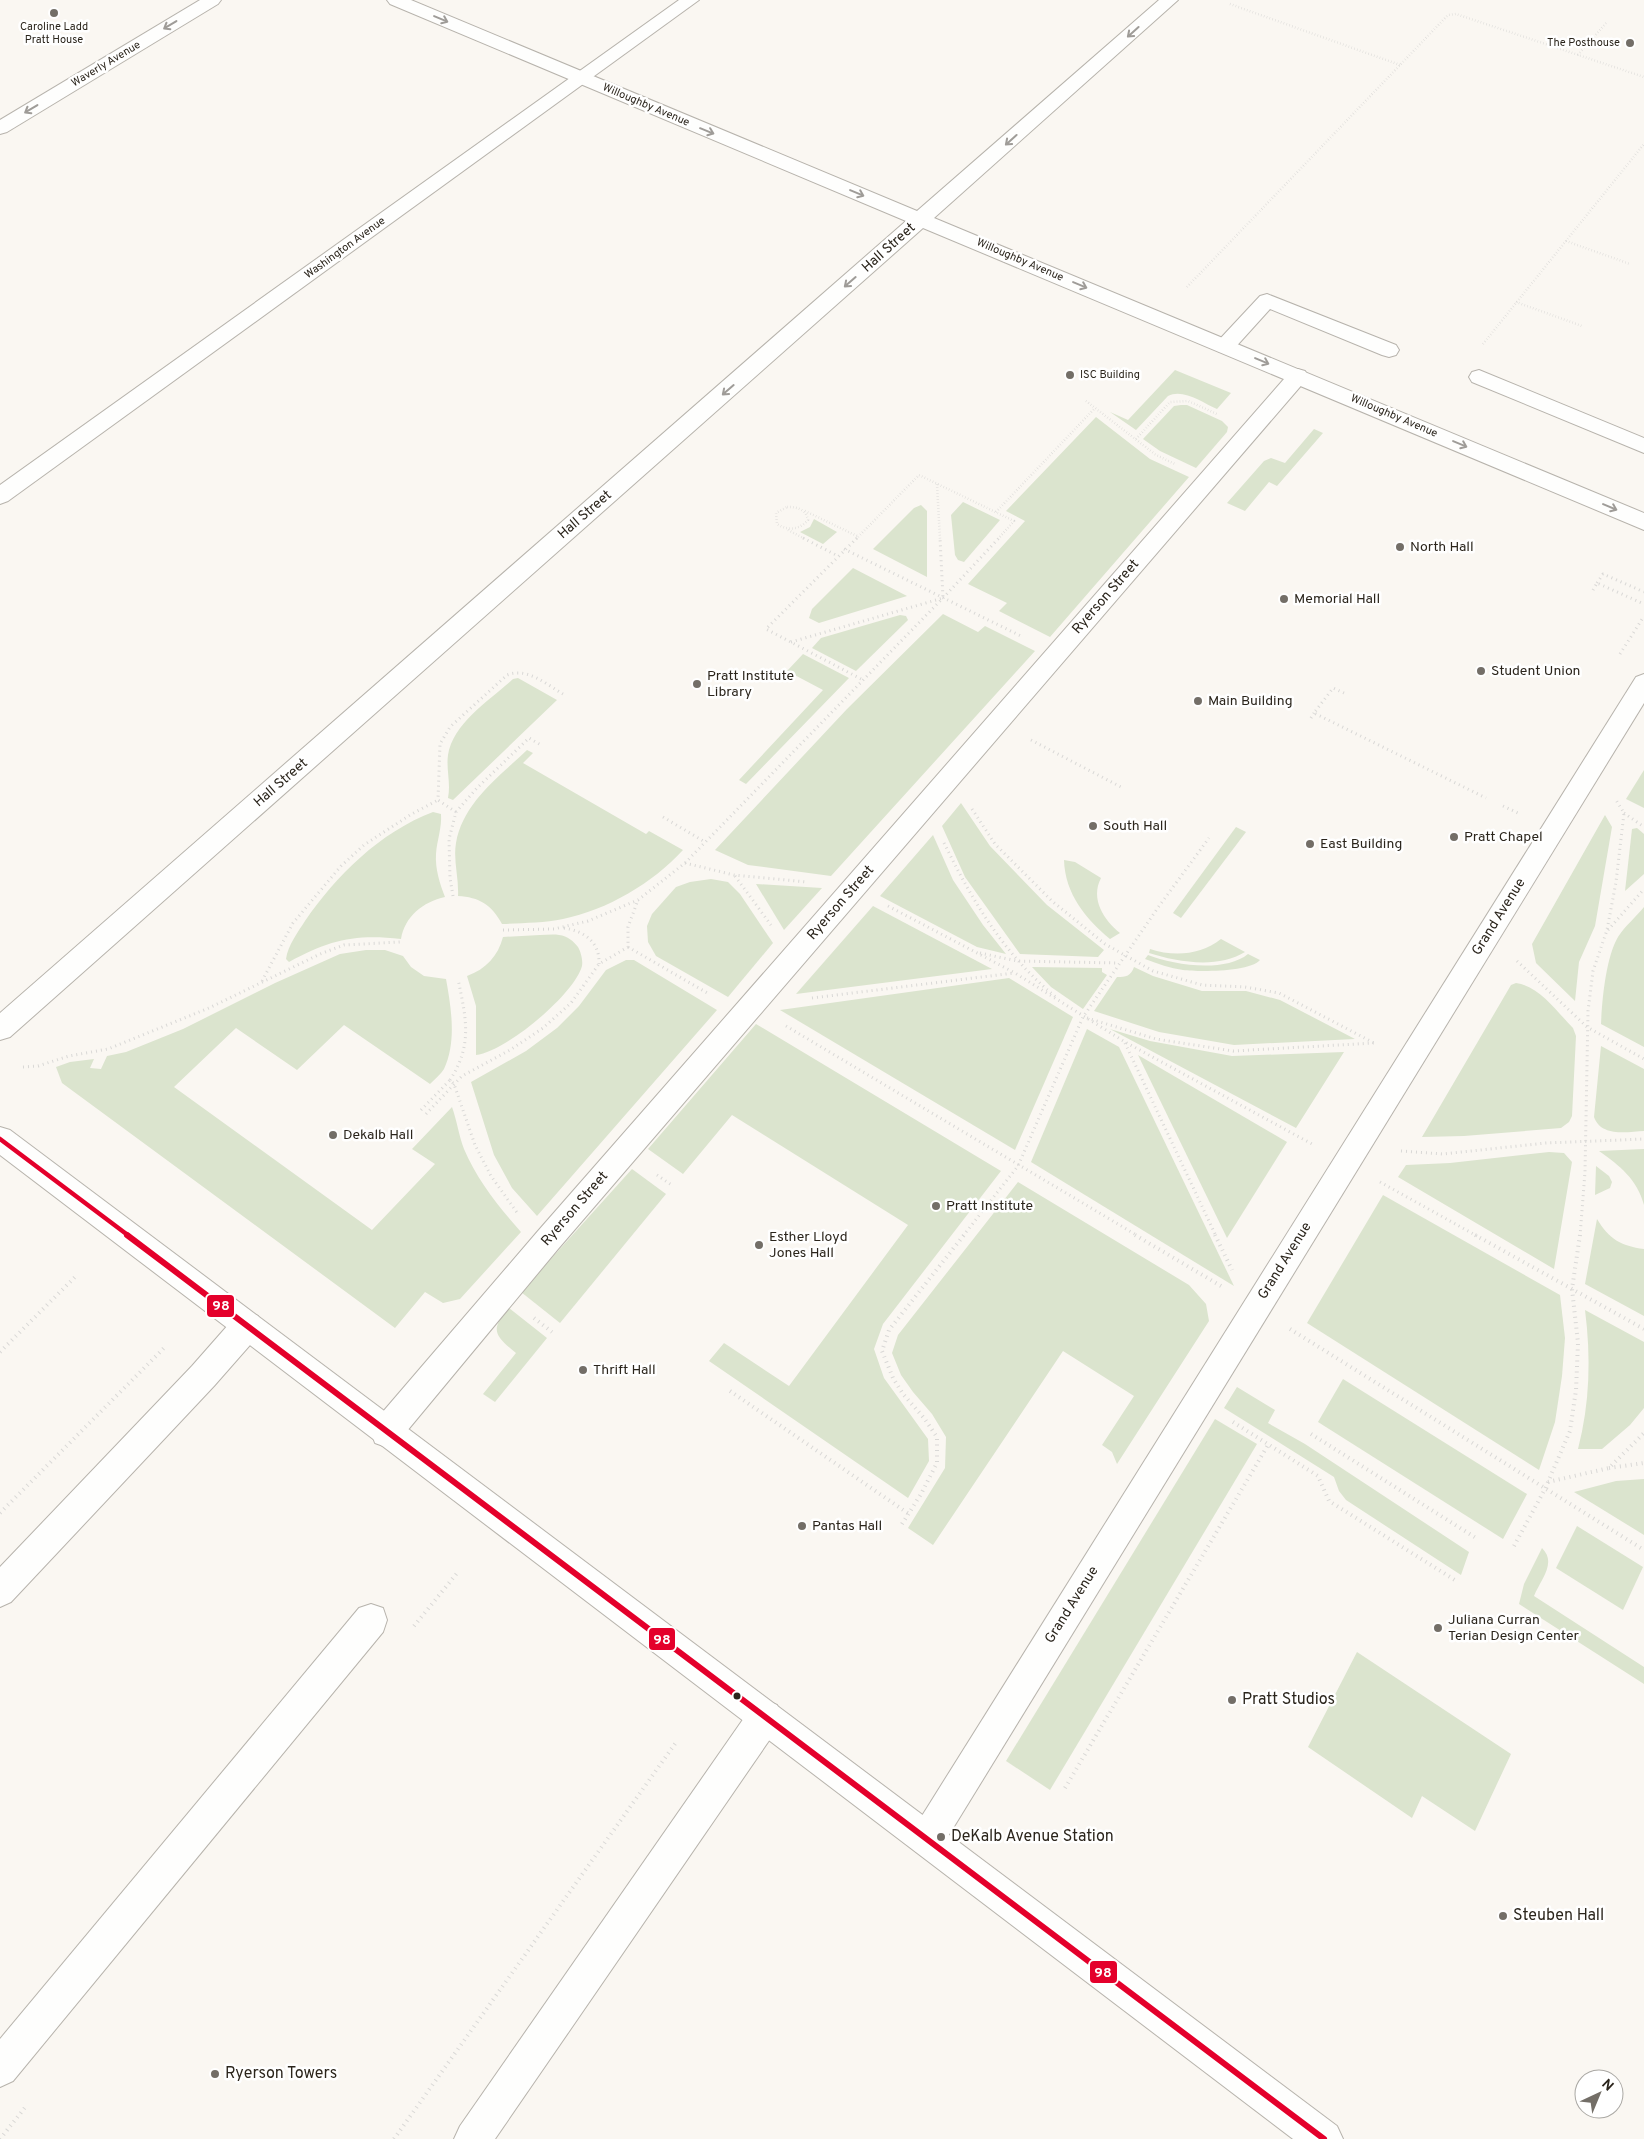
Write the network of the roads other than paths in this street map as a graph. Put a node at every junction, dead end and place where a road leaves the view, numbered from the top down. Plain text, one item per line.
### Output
1 (212, 0) edge
2 (396, 0) edge
3 (690, 0) edge
4 (1169, 0) edge
5 (582, 78) junction
6 (0, 128) edge
7 (922, 219) junction
8 (1225, 346) junction
9 (1389, 350) dead end
10 (1298, 376) junction
11 (1479, 377) dead end
12 (1644, 446) edge
13 (0, 496) edge
14 (1644, 522) edge
15 (1644, 683) edge
16 (0, 1029) edge
17 (0, 1139) edge
18 (247, 1326) junction
19 (386, 1432) junction
20 (0, 1591) edge
21 (371, 1620) dead end
22 (765, 1717) junction
23 (927, 1839) junction
24 (0, 2068) edge
25 (473, 2139) edge
26 (1324, 2139) edge

1 -> 6 street, Waverly Avenue
2 -> 5 street, Willoughby Avenue
3 - 5 street, Washington Avenue
4 -> 7 street, Hall Street
5 -> 7 street, Willoughby Avenue
5 - 13 street, Washington Avenue
7 -> 8 street, Willoughby Avenue
7 -> 16 street, Hall Street
8 - 9 street
8 -> 10 street, Willoughby Avenue
10 -> 14 street, Willoughby Avenue
10 - 19 street, Ryerson Street
11 - 12 street
15 - 23 street, Grand Avenue
17 - 18 street
18 - 19 street
18 - 20 street
19 - 22 street
21 - 24 street
22 - 23 street
22 - 25 street
23 - 26 street

